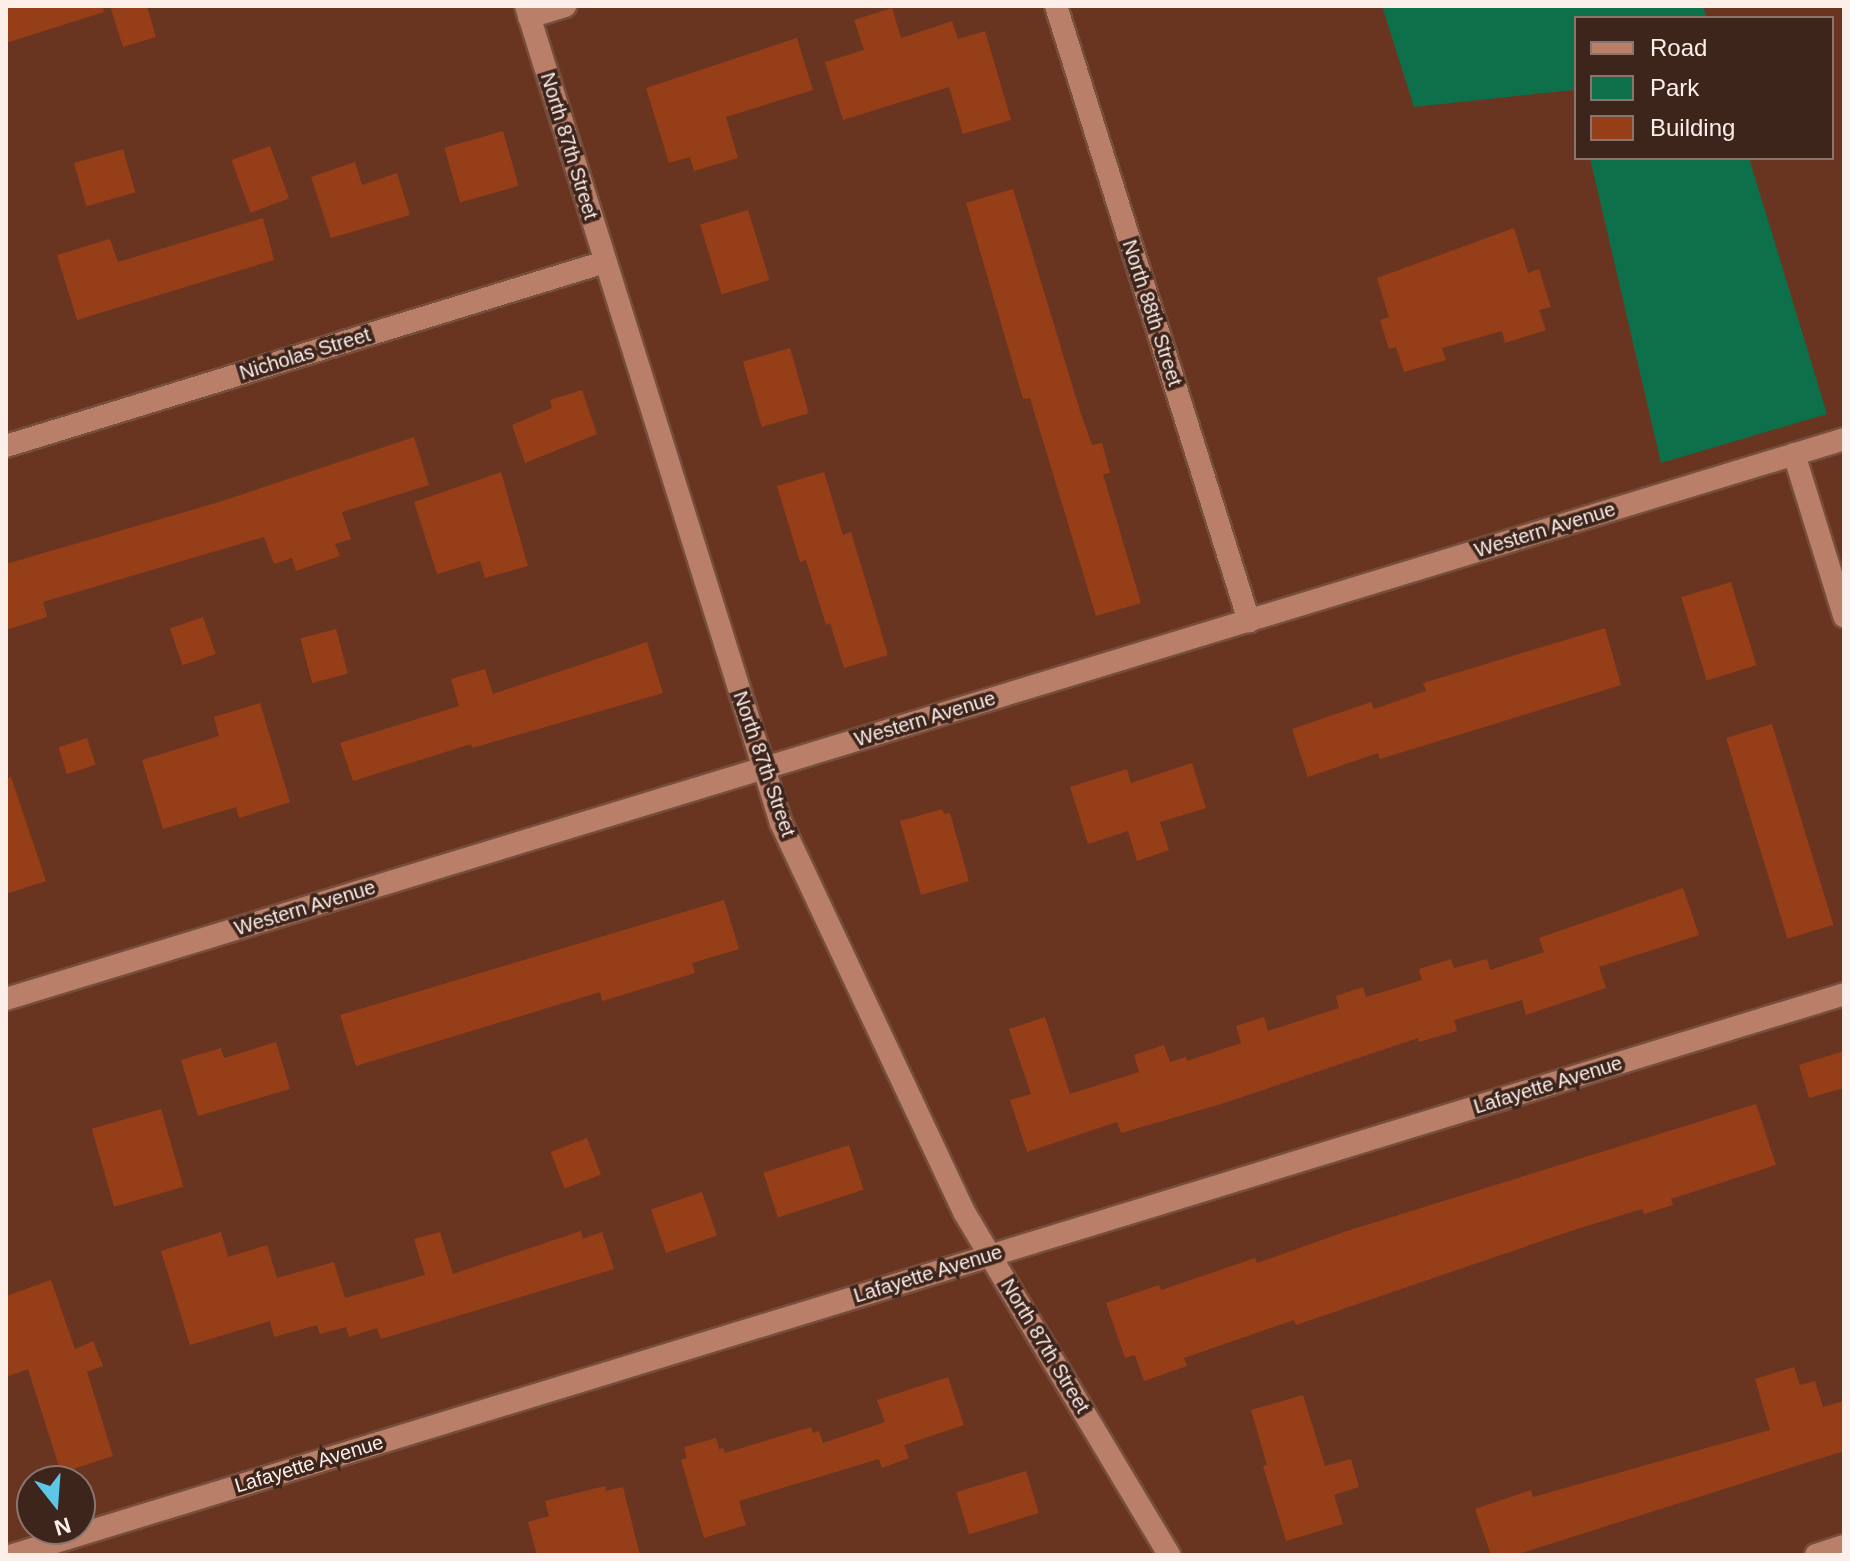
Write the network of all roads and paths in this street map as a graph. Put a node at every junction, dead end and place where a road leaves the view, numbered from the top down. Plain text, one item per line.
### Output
1 (565, 6) edge
2 (1056, 6) edge
3 (527, 12) edge
4 (605, 262) junction
5 (1844, 439) edge
6 (6, 446) edge
7 (1794, 454) junction
8 (1844, 616) edge
9 (1249, 621) junction
10 (763, 769) junction
11 (1844, 994) edge
12 (6, 999) edge
13 (991, 1255) junction
14 (1844, 1546) edge
15 (13, 1555) edge
16 (1169, 1555) edge
17 (1816, 1555) edge

1 - 3 street
2 - 9 street, North 88th Street
3 - 4 street, North 87th Street
4 - 6 street, Nicholas Street
4 - 10 street, North 87th Street
5 - 7 street, Western Avenue
7 - 8 street
7 - 9 street, Western Avenue
9 - 10 street, Western Avenue
10 - 12 street, Western Avenue
10 - 13 street, North 87th Street
11 - 13 street, Lafayette Avenue
13 - 15 street, Lafayette Avenue
13 - 16 street, North 87th Street
14 - 17 street

